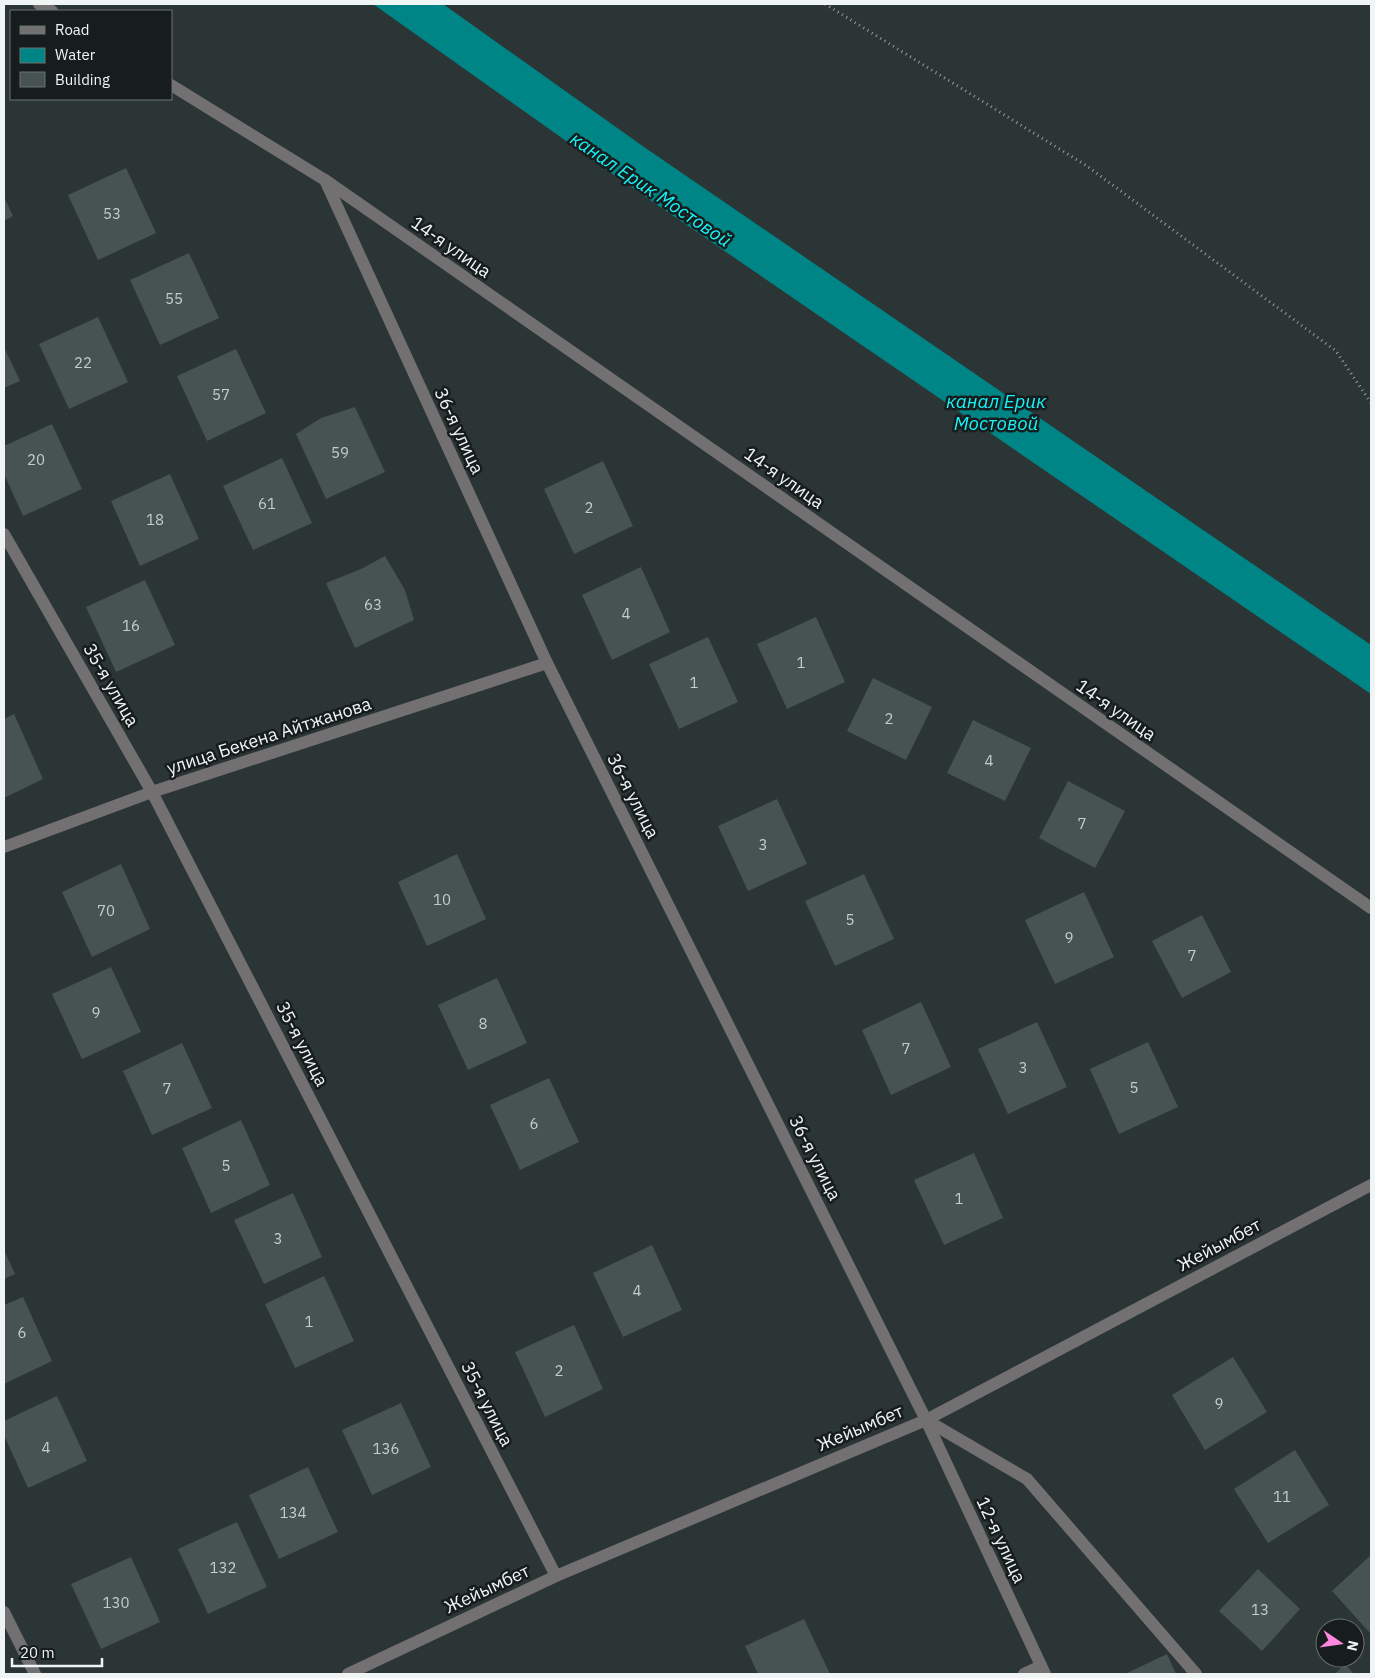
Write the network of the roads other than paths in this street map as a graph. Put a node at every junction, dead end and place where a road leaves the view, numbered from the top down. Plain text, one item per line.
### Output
1 (39, 4) edge
2 (50, 10) edge
3 (172, 86) edge
4 (325, 180) junction
5 (4, 534) edge
6 (547, 663) junction
7 (152, 792) junction
8 (4, 847) edge
9 (1371, 908) edge
10 (1371, 1185) edge
11 (926, 1420) junction
12 (556, 1576) junction
13 (4, 1612) edge
14 (1043, 1670) edge
15 (35, 1674) edge
16 (348, 1674) edge
17 (1024, 1674) edge
18 (1196, 1674) edge

1 - 2 street
3 - 4 street, 14-я улица
4 - 6 street, 36-я улица
4 - 9 street, 14-я улица
5 - 7 street, 35-я улица
6 - 7 street, улица Бекена Айтжанова
6 - 11 street, 36-я улица
7 - 8 street, улица Бекена Айтжанова
7 - 12 street, 35-я улица
10 - 11 street, Жейымбет
11 - 12 street, Жейымбет
11 - 14 street, 12-я улица
11 - 18 street
12 - 16 street, Жейымбет
13 - 15 street
14 - 17 street

